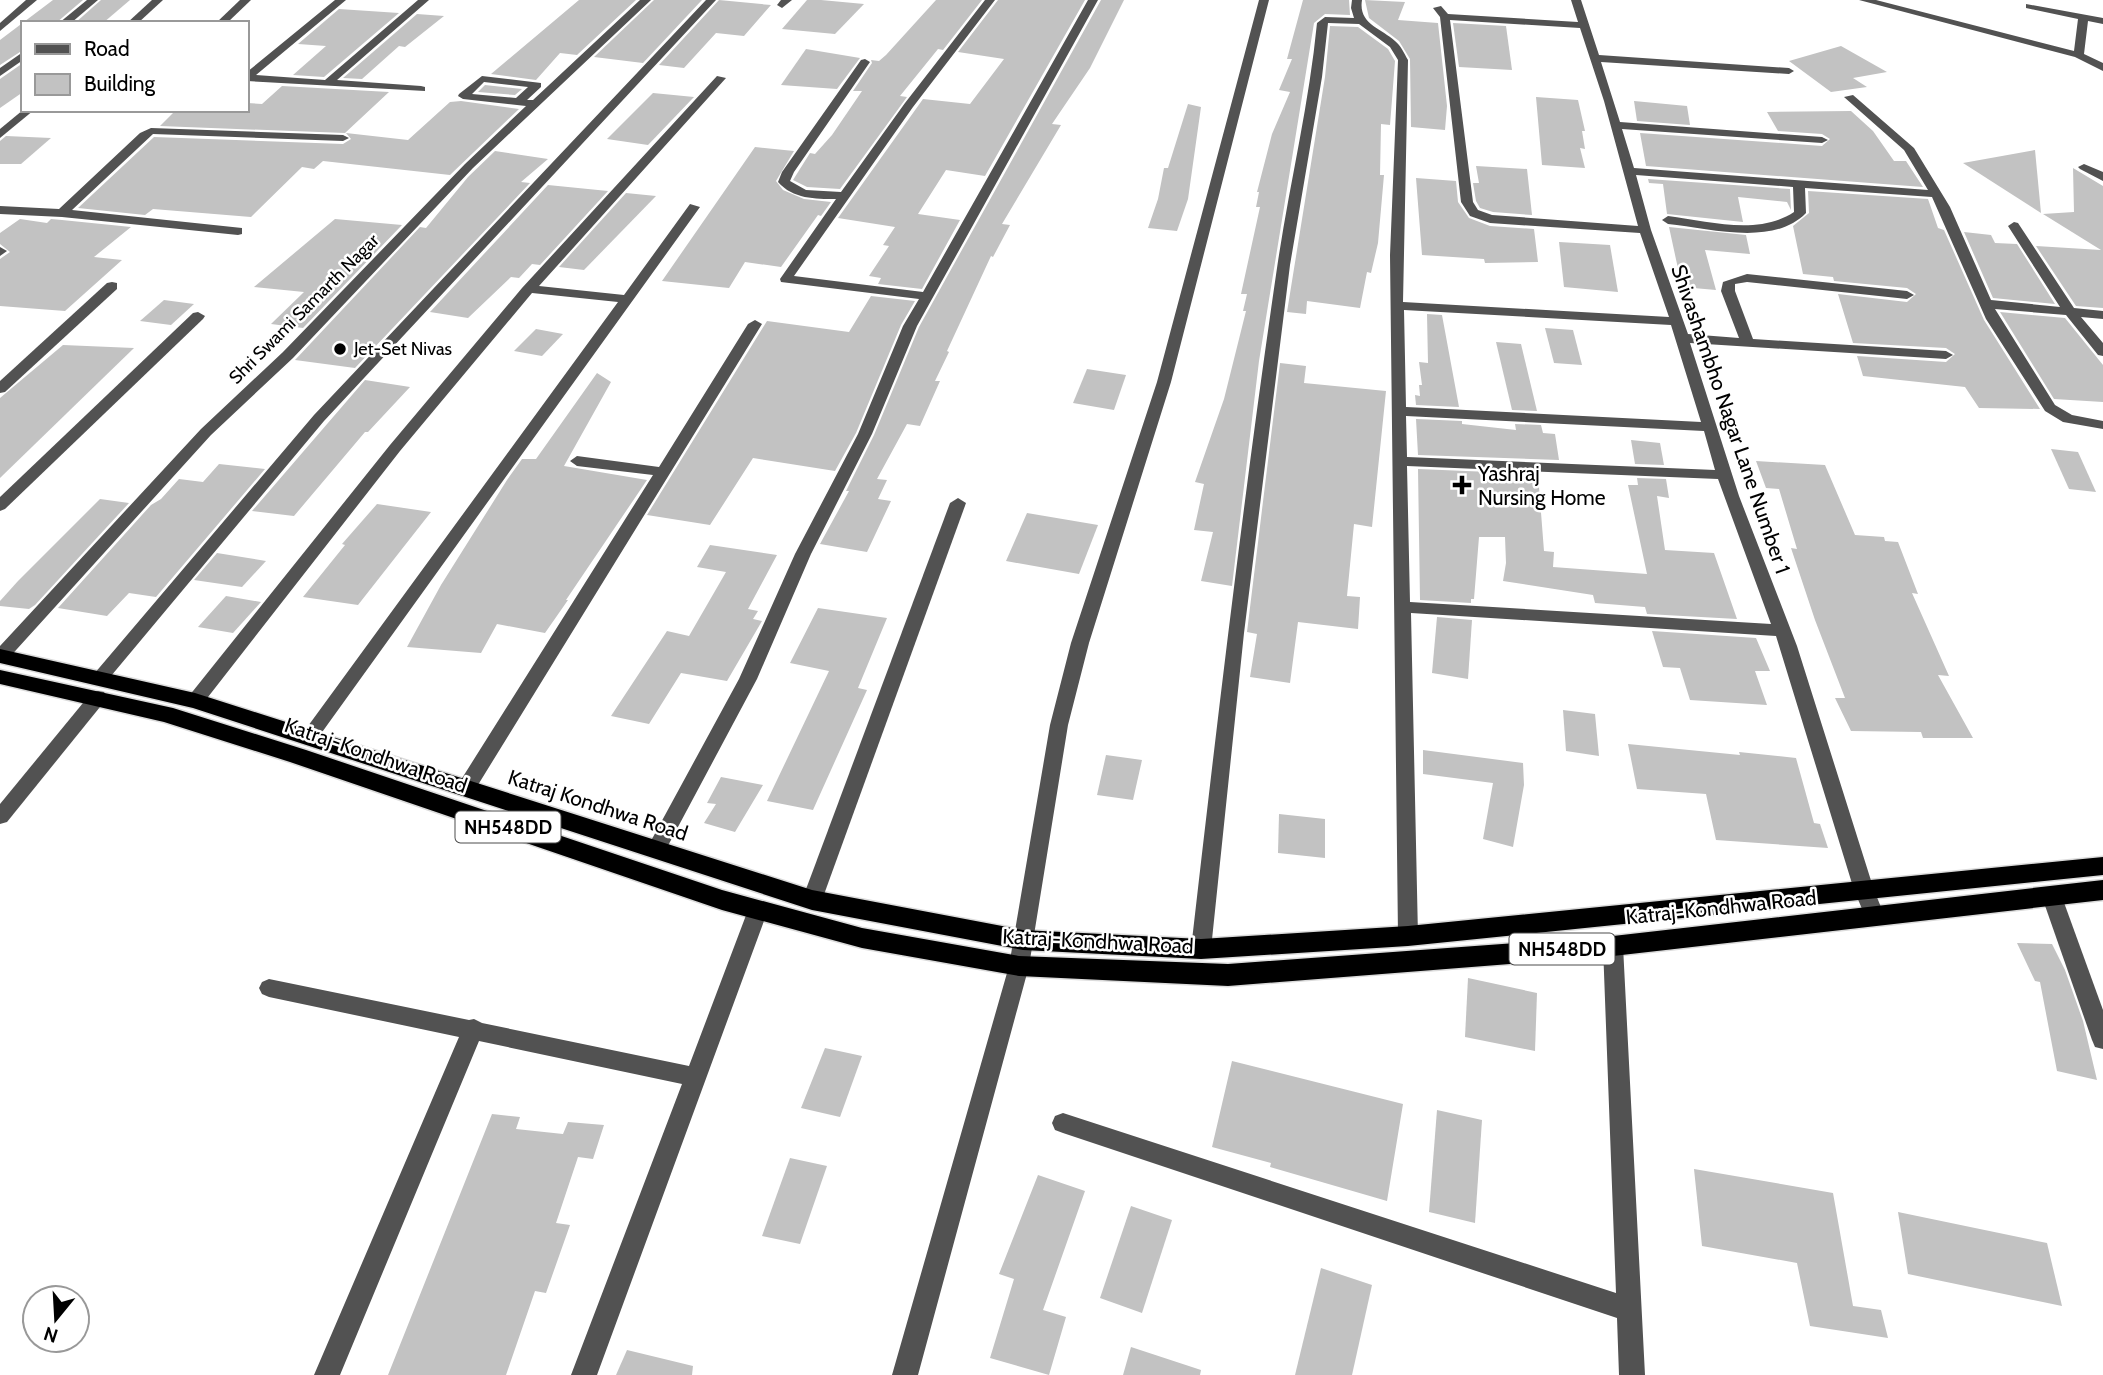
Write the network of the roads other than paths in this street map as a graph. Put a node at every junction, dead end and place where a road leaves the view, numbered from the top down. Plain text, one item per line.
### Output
1 (32, 0) edge
2 (93, 0) edge
3 (158, 0) edge
4 (246, 0) edge
5 (341, 0) edge
6 (424, 0) edge
7 (646, 0) edge
8 (711, 0) edge
9 (990, 0) edge
10 (1093, 0) edge
11 (1264, 0) edge
12 (1357, 0) edge
13 (1576, 0) edge
14 (1864, 0) edge
15 (2029, 6) dead end
16 (2083, 18) junction
17 (67, 21) edge
18 (134, 21) edge
19 (223, 21) edge
20 (1359, 21) junction
21 (2103, 21) edge
22 (1584, 25) junction
23 (21, 27) edge
24 (1, 28) edge
25 (2079, 55) junction
26 (21, 57) edge
27 (1595, 58) junction
28 (865, 62) dead end
29 (2103, 68) edge
30 (1788, 71) dead end
31 (0, 73) edge
32 (248, 76) edge
33 (248, 77) edge
34 (721, 78) dead end
35 (328, 83) junction
36 (421, 89) dead end
37 (1849, 97) dead end
38 (519, 102) junction
39 (535, 104) junction
40 (27, 112) edge
41 (1615, 125) junction
42 (0, 135) edge
43 (343, 138) dead end
44 (1822, 140) dead end
45 (2084, 167) dead end
46 (1628, 171) junction
47 (2103, 177) edge
48 (1799, 184) junction
49 (1936, 194) junction
50 (845, 196) junction
51 (694, 207) dead end
52 (0, 210) edge
53 (62, 213) junction
54 (1668, 220) dead end
55 (2014, 226) dead end
56 (1645, 230) junction
57 (238, 231) dead end
58 (112, 286) dead end
59 (529, 289) junction
60 (1907, 295) dead end
61 (926, 296) junction
62 (627, 299) junction
63 (1987, 304) junction
64 (1398, 306) junction
65 (2069, 311) junction
66 (2103, 315) edge
67 (198, 316) dead end
68 (1677, 321) junction
69 (755, 324) dead end
70 (1682, 338) junction
71 (1748, 342) junction
72 (2103, 352) edge
73 (1946, 355) dead end
74 (0, 389) edge
75 (1401, 411) junction
76 (2103, 425) edge
77 (1710, 427) junction
78 (578, 461) dead end
79 (1401, 461) junction
80 (665, 472) junction
81 (1724, 475) junction
82 (958, 503) dead end
83 (0, 506) edge
84 (1403, 607) junction
85 (1783, 631) junction
86 (0, 656) edge
87 (0, 677) edge
88 (99, 688) junction
89 (195, 701) junction
90 (309, 737) junction
91 (466, 788) junction
92 (0, 817) edge
93 (656, 850) junction
94 (2103, 866) edge
95 (1864, 890) junction
96 (2103, 890) edge
97 (2052, 897) junction
98 (812, 900) junction
99 (758, 910) junction
100 (1875, 917) junction
101 (1408, 936) junction
102 (1023, 940) junction
103 (1613, 946) junction
104 (1201, 949) junction
105 (1019, 966) junction
106 (269, 988) dead end
107 (474, 1028) junction
108 (2103, 1040) edge
109 (696, 1077) junction
110 (1063, 1123) dead end
111 (1630, 1310) junction
112 (327, 1375) edge
113 (584, 1375) edge
114 (905, 1375) edge
115 (1632, 1375) edge

1 - 24 street
2 - 17 street
3 - 18 street
4 - 19 street
5 - 32 street
6 - 35 street
7 - 39 street, Shri Swami Samarth Nagar
8 - 88 street
9 - 50 street
10 - 61 street
11 - 102 street
12 - 20 street
13 - 22 street, Shivashambho Nagar Lane Number 1
14 - 25 street
15 - 16 street
16 - 21 street
16 - 25 street
20 - 64 street
20 - 104 street
22 - 27 street, Shivashambho Nagar Lane Number 1
22 - 56 street
23 - 24 street
25 - 29 street
26 - 31 street
27 - 30 street
27 - 41 street, Shivashambho Nagar Lane Number 1
28 - 50 street
33 - 35 street
34 - 59 street
35 - 36 street
37 - 49 street
38 - 38 street
38 - 39 street
39 - 86 street, Shri Swami Samarth Nagar
40 - 42 street
41 - 44 street
41 - 46 street, Shivashambho Nagar Lane Number 1
43 - 53 street
45 - 47 street
46 - 48 street
46 - 56 street, Shivashambho Nagar Lane Number 1
48 - 49 street
48 - 54 street
49 - 63 street
50 - 61 street
51 - 62 street
52 - 53 street
53 - 57 street
55 - 65 street
56 - 68 street, Shivashambho Nagar Lane Number 1
58 - 74 street
59 - 62 street
59 - 89 street
60 - 71 street
61 - 93 street
62 - 90 street
63 - 65 street
63 - 76 street
64 - 68 street
64 - 75 street
65 - 66 street
65 - 72 street
67 - 83 street
68 - 70 street, Shivashambho Nagar Lane Number 1
69 - 80 street
70 - 71 street
70 - 77 street, Shivashambho Nagar Lane Number 1
71 - 73 street
75 - 77 street
75 - 79 street
77 - 81 street, Shivashambho Nagar Lane Number 1
78 - 80 street
79 - 81 street
79 - 84 street
80 - 91 street
81 - 85 street, Shivashambho Nagar Lane Number 1
82 - 98 street
84 - 85 street
84 - 101 street
85 - 95 street, Shivashambho Nagar Lane Number 1
86 - 88 highway, Katraj Kondhwa Road / NH548DD
87 - 88 highway, Katraj-Kondhwa Road / NH548DD
88 - 89 highway, Katraj Kondhwa Road / NH548DD
88 - 92 street
88 - 99 highway, Katraj-Kondhwa Road / NH548DD
89 - 90 highway, Katraj Kondhwa Road / NH548DD
90 - 91 highway, Katraj Kondhwa Road / NH548DD
91 - 93 highway, Katraj Kondhwa Road / NH548DD
93 - 98 highway, Katraj Kondhwa Road / NH548DD
94 - 95 highway, Katraj-Kondhwa Road / NH548DD
95 - 100 street, Shivashambho Nagar Lane Number 1
95 - 101 highway, Katraj-Kondhwa Road / NH548DD
96 - 97 highway, Katraj-Kondhwa Road / NH548DD
97 - 100 highway, Katraj-Kondhwa Road / NH548DD
97 - 108 street
98 - 102 highway, Katraj Kondhwa Road / NH548DD
99 - 105 highway, Katraj-Kondhwa Road / NH548DD
99 - 109 street
100 - 103 highway, Katraj-Kondhwa Road / NH548DD
101 - 104 highway, Katraj-Kondhwa Road / NH548DD
102 - 104 highway, Katraj-Kondhwa Road / NH548DD
102 - 105 street
103 - 105 highway, Katraj-Kondhwa Road / NH548DD
103 - 111 street
105 - 114 street
106 - 107 street
107 - 109 street
107 - 112 street
109 - 113 street
110 - 111 street
111 - 115 street

